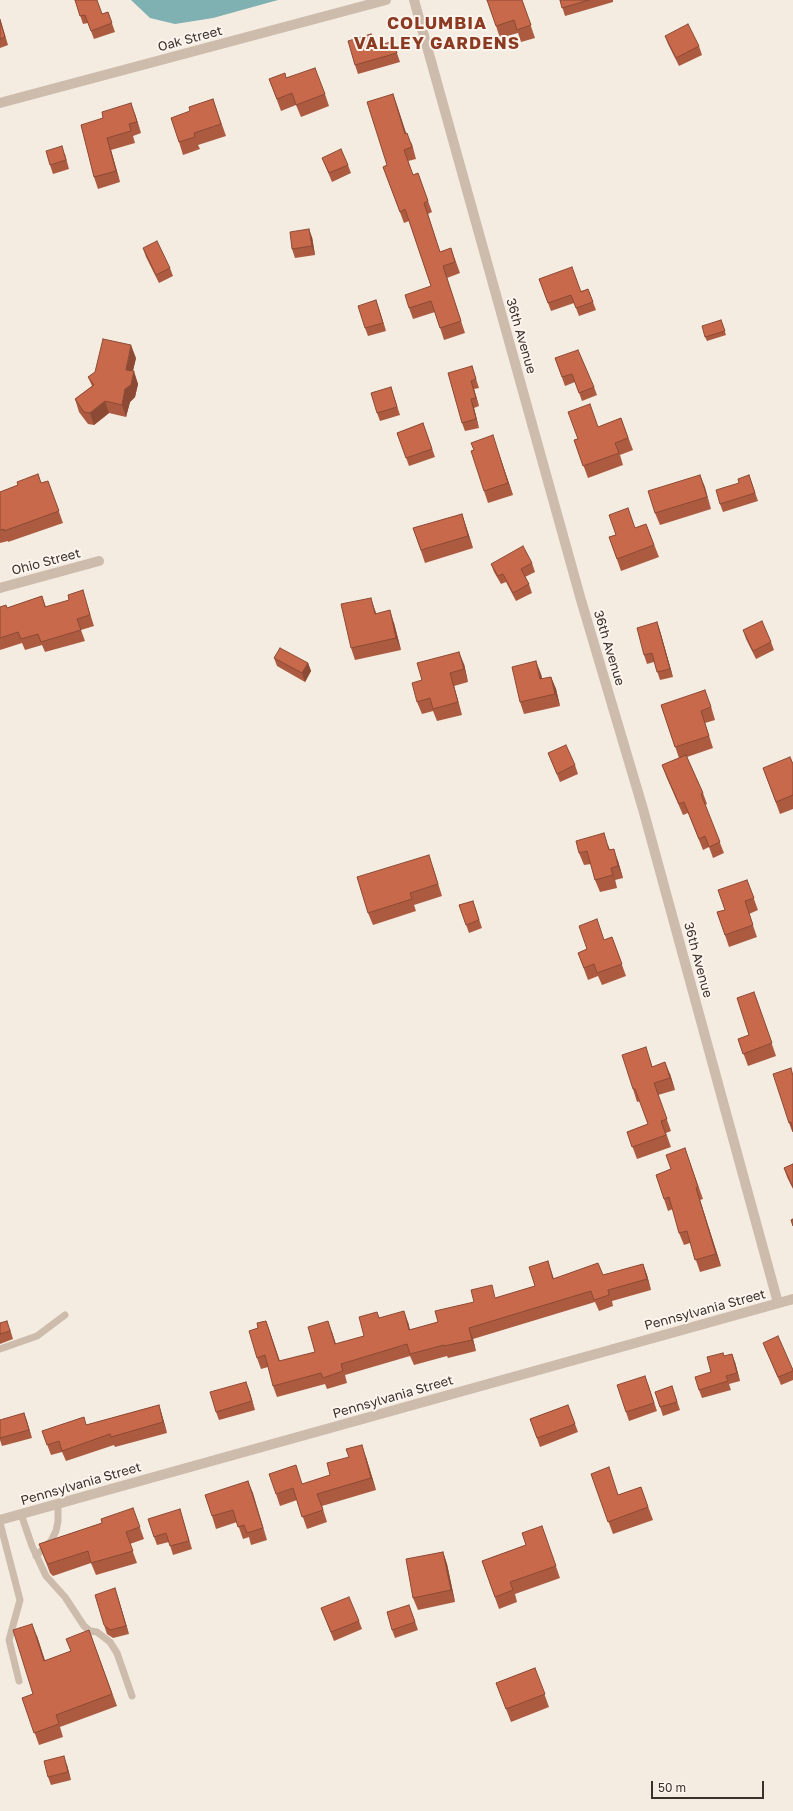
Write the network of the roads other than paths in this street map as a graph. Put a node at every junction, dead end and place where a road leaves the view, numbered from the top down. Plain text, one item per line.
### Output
1 (386, 0) edge
2 (414, 0) edge
3 (0, 102) edge
4 (99, 561) dead end
5 (0, 588) edge
6 (793, 1299) edge
7 (778, 1303) junction
8 (64, 1315) dead end
9 (0, 1349) edge
10 (58, 1504) junction
11 (21, 1514) junction
12 (0, 1521) edge
13 (36, 1556) junction
14 (19, 1681) dead end
15 (132, 1696) dead end

1 - 3 street, Oak Street
2 - 7 street, 36th Avenue
4 - 5 street, Ohio Street
6 - 7 street, Pennsylvania Street
7 - 10 street, Pennsylvania Street
8 - 9 lane
10 - 11 street, Pennsylvania Street
10 - 13 lane
11 - 12 street, Pennsylvania Street
11 - 13 lane
12 - 14 lane
13 - 15 lane

